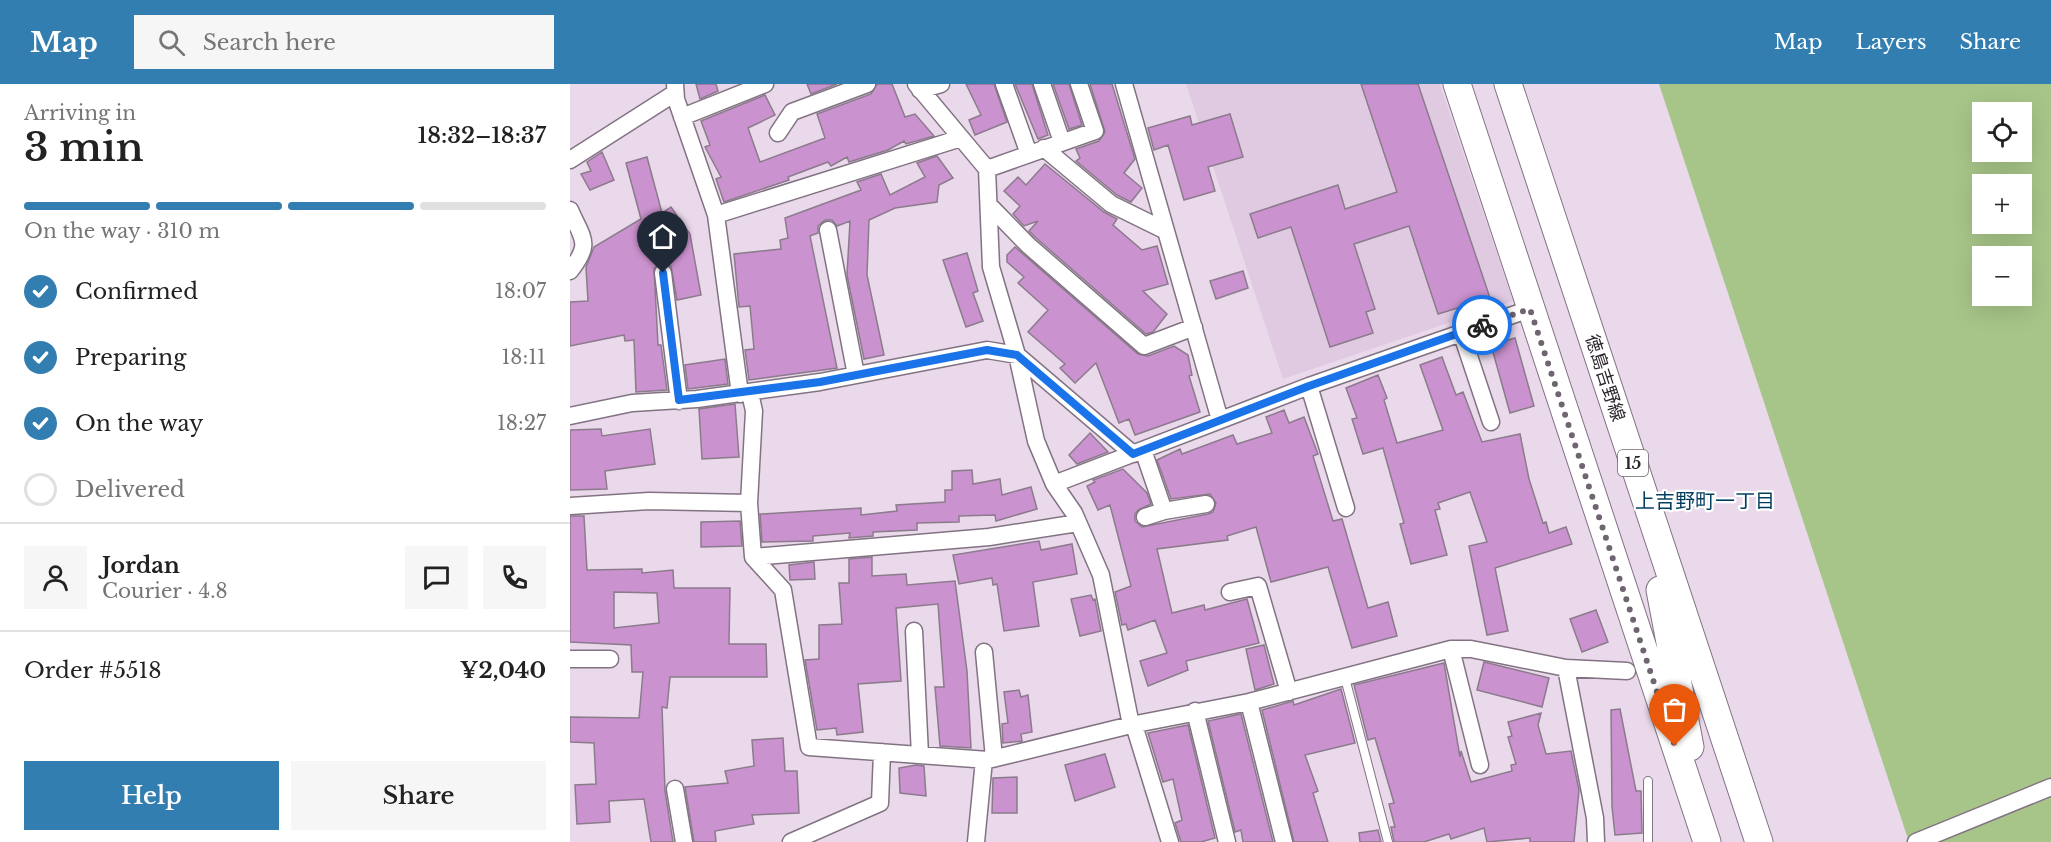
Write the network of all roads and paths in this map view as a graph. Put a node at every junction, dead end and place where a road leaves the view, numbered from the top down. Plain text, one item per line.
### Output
1 (765, 84) edge
2 (867, 84) edge
3 (941, 84) edge
4 (1004, 84) edge
5 (1042, 84) edge
6 (1079, 84) edge
7 (1124, 84) edge
8 (1457, 84) edge
9 (1508, 84) edge
10 (918, 87) edge
11 (675, 88) edge
12 (682, 117) junction
13 (778, 133) dead end
14 (961, 138) junction
15 (1062, 142) junction
16 (1037, 151) junction
17 (570, 160) edge
18 (987, 169) junction
19 (989, 206) junction
20 (570, 210) edge
21 (716, 215) junction
22 (828, 230) dead end
23 (1166, 231) junction
24 (570, 271) edge
25 (663, 273) dead end
26 (1530, 309) junction
27 (1194, 327) junction
28 (1461, 332) junction
29 (1017, 355) junction
30 (856, 375) junction
31 (1309, 386) junction
32 (745, 393) junction
33 (679, 400) junction
34 (570, 416) edge
35 (1220, 420) junction
36 (1491, 422) dead end
37 (1138, 452) junction
38 (1054, 484) junction
39 (749, 503) junction
40 (1206, 504) dead end
41 (570, 506) edge
42 (1346, 508) dead end
43 (1164, 511) junction
44 (1145, 517) dead end
45 (1078, 523) junction
46 (1653, 524) junction
47 (753, 557) junction
48 (1230, 592) dead end
49 (914, 631) dead end
50 (1451, 649) junction
51 (984, 652) dead end
52 (570, 659) edge
53 (610, 659) dead end
54 (1566, 668) junction
55 (1627, 671) dead end
56 (1345, 678) junction
57 (1288, 692) junction
58 (1249, 702) junction
59 (1195, 711) junction
60 (1132, 725) junction
61 (882, 752) junction
62 (920, 755) junction
63 (989, 759) junction
64 (1480, 765) dead end
65 (1648, 781) dead end
66 (2051, 787) edge
67 (675, 789) dead end
68 (1705, 838) edge
69 (684, 842) edge
70 (791, 842) edge
71 (976, 842) edge
72 (1170, 842) edge
73 (1227, 842) edge
74 (1284, 842) edge
75 (1388, 842) edge
76 (1596, 842) edge
77 (1648, 842) edge
78 (1759, 842) edge
79 (1916, 842) edge

1 - 12 street
2 - 13 street
3 - 10 street
4 - 16 street
5 - 15 street
6 - 15 street
7 - 23 street
8 - 26 main road
9 - 46 main road, 徳島吉野線 / 15
10 - 14 street
11 - 12 street
11 - 17 street
12 - 21 street
14 - 18 street
14 - 21 street
15 - 16 street
16 - 18 street
16 - 23 street
18 - 19 street
19 - 27 street
19 - 29 street
20 - 24 street
21 - 32 street
22 - 30 street
23 - 27 street
25 - 33 street
26 - 28 street
26 - 68 main road
27 - 35 street
28 - 31 street
28 - 36 street
29 - 30 street
29 - 37 street
29 - 38 street
30 - 32 street
31 - 35 street
31 - 42 street
32 - 33 street
32 - 39 street
33 - 34 street
35 - 37 street
37 - 38 street
37 - 43 street
38 - 45 street
39 - 41 street
39 - 47 street
40 - 43 street
43 - 44 street
45 - 47 street
45 - 60 street
46 - 68 main road
46 - 78 main road, 徳島吉野線 / 15
47 - 61 street
48 - 57 street
49 - 62 street
50 - 54 street
50 - 56 street
50 - 64 street
51 - 63 street
52 - 53 street
54 - 55 street
54 - 76 street
56 - 57 street
56 - 75 lane
57 - 58 street
58 - 59 street
58 - 74 street
59 - 60 street
59 - 73 street
60 - 63 street
60 - 72 street
61 - 62 street
61 - 70 street
62 - 63 street
63 - 71 street
65 - 77 lane
66 - 79 street
67 - 69 street

